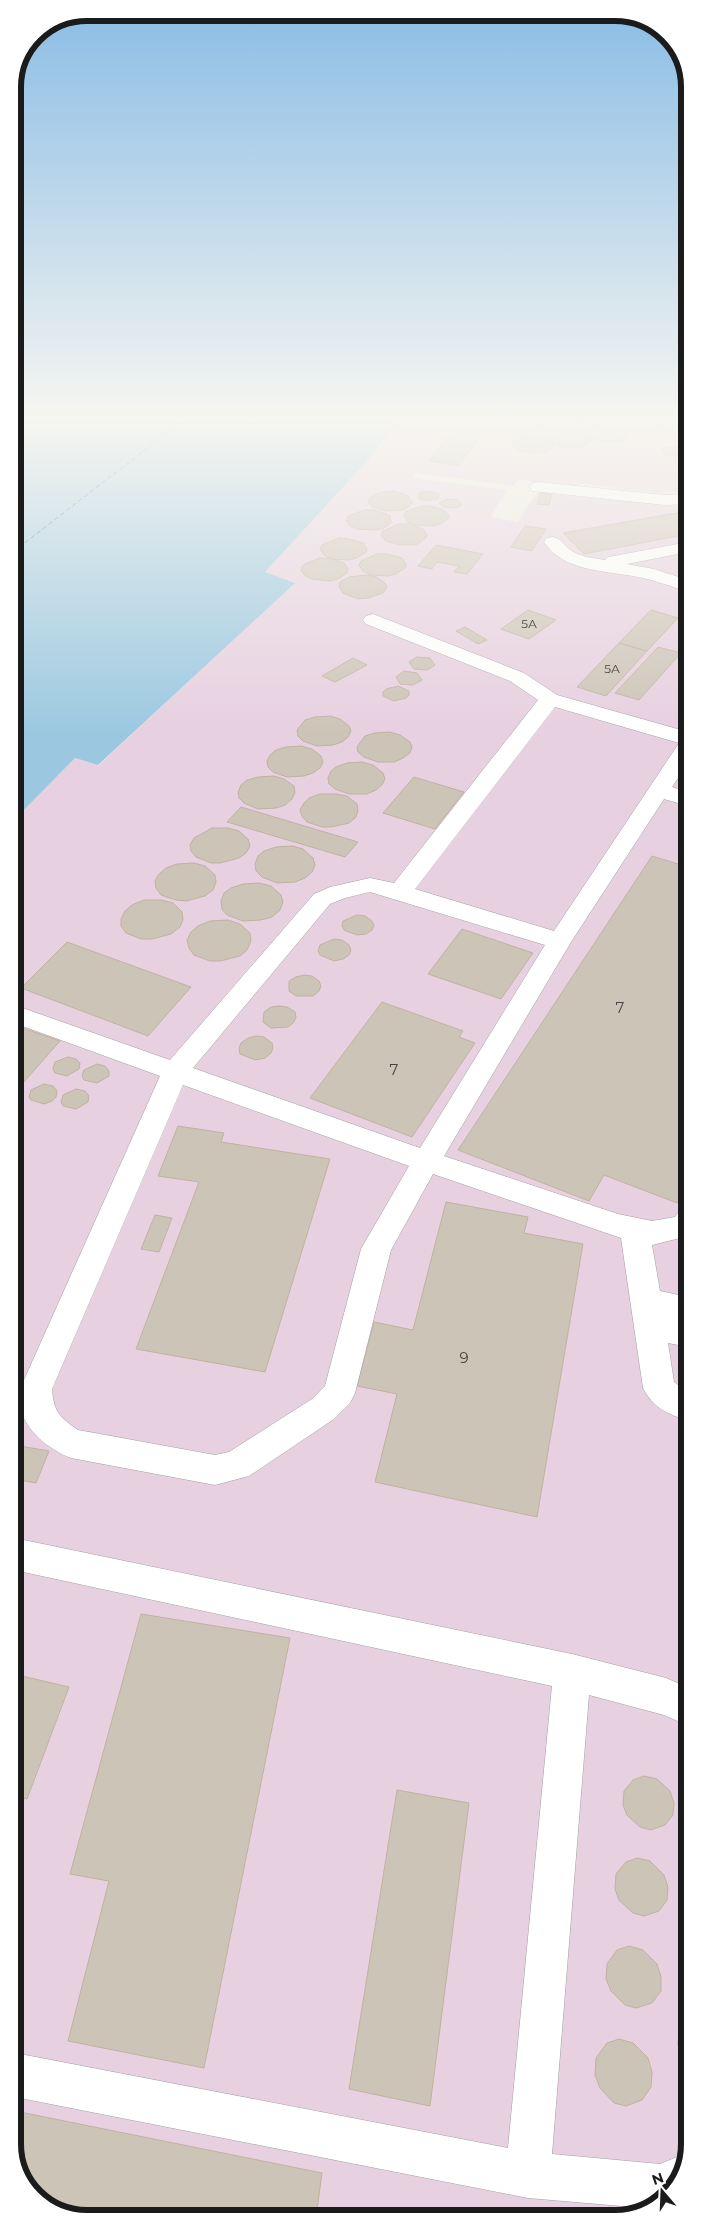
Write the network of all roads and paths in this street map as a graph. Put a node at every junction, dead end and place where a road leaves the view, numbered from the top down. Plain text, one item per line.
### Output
1 (553, 542) dead end
2 (681, 548) edge
3 (607, 565) junction
4 (681, 584) edge
5 (373, 620) dead end
6 (550, 699) junction
7 (681, 737) edge
8 (681, 756) edge
9 (658, 790) junction
10 (681, 797) edge
11 (400, 892) junction
12 (560, 941) junction
13 (21, 1017) edge
14 (175, 1072) junction
15 (426, 1160) junction
16 (681, 1227) edge
17 (635, 1229) junction
18 (681, 1311) edge
19 (648, 1313) junction
20 (681, 1330) edge
21 (681, 1404) edge
22 (21, 1555) edge
23 (572, 1672) junction
24 (681, 1704) edge
25 (21, 2075) edge
26 (528, 2175) junction
27 (666, 2185) edge

1 - 3 lane
2 - 3 lane
3 - 4 lane
5 - 6 lane
6 - 7 lane
6 - 11 lane
8 - 9 lane
9 - 10 lane
9 - 12 lane
11 - 12 lane
11 - 14 lane
12 - 15 lane
13 - 14 lane
14 - 15 lane
14 - 15 lane
15 - 17 lane
16 - 17 lane
17 - 19 lane
18 - 19 lane
19 - 20 lane
19 - 21 lane
22 - 23 lane
23 - 24 lane
23 - 26 lane
25 - 26 lane
26 - 27 lane

